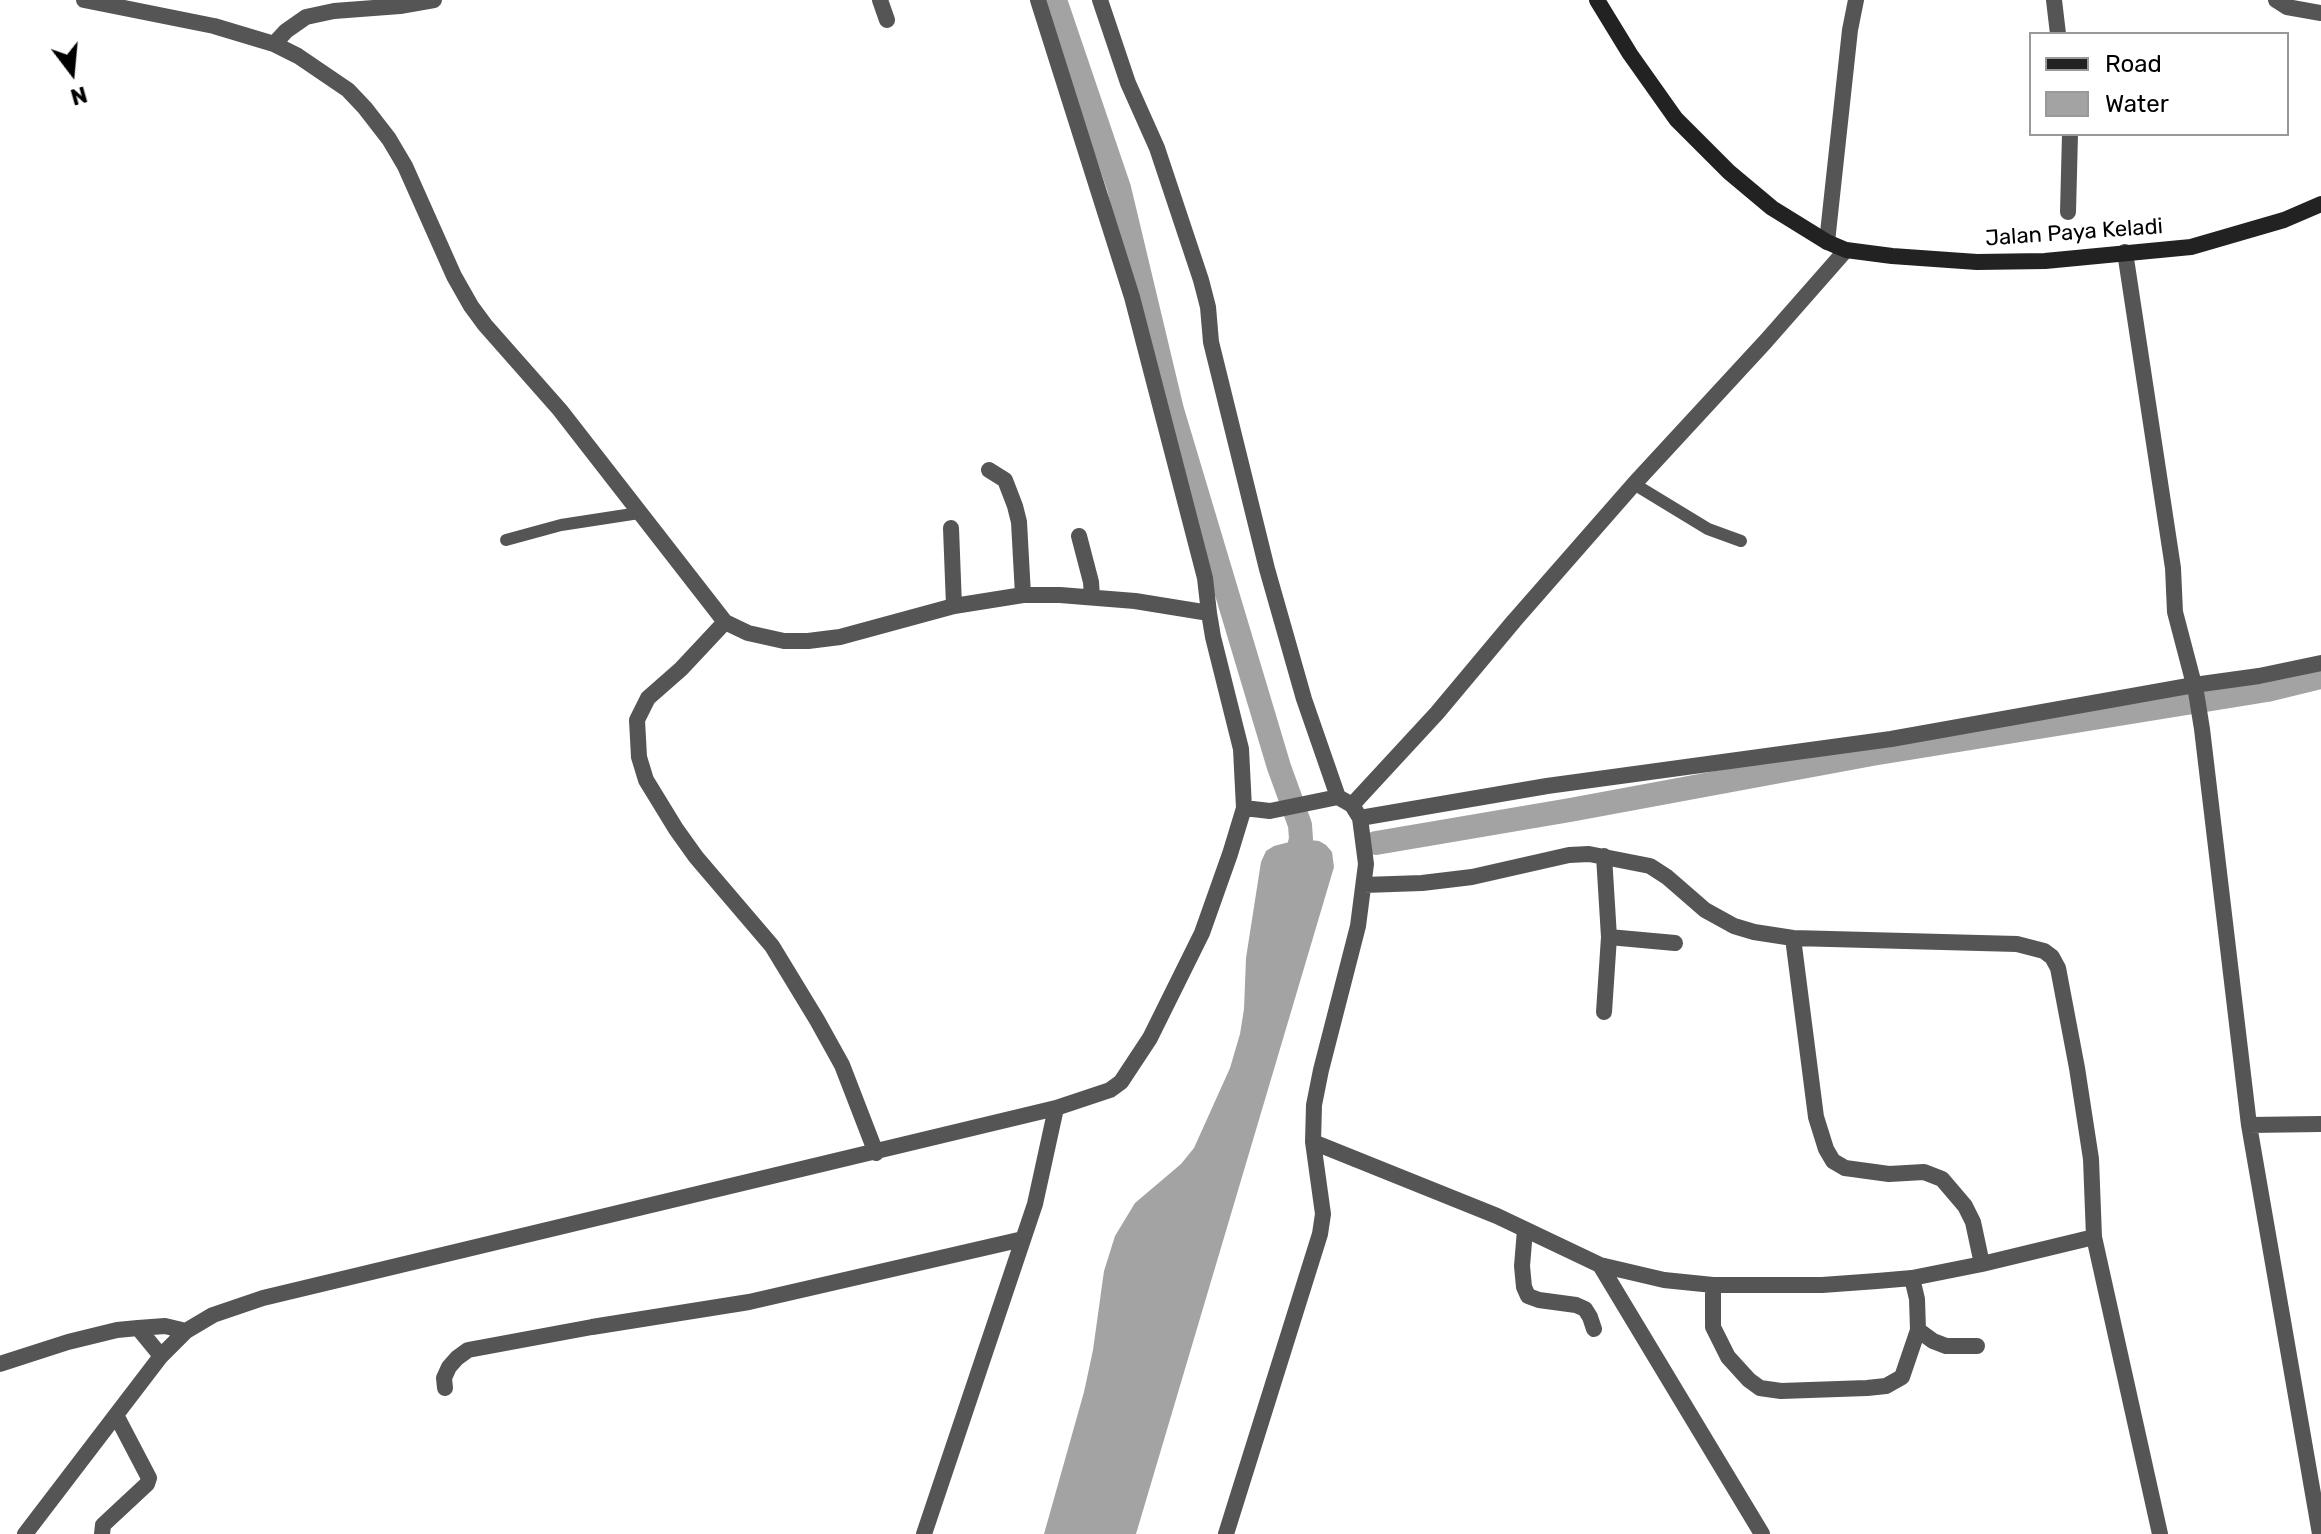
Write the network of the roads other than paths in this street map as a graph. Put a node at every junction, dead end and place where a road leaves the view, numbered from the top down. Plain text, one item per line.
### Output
1 (84, 0) edge
2 (434, 0) edge
3 (880, 0) edge
4 (1038, 0) edge
5 (1100, 0) edge
6 (1597, 0) edge
7 (1856, 0) edge
8 (2054, 0) edge
9 (2276, 0) edge
10 (2321, 13) edge
11 (887, 20) dead end
12 (2058, 32) edge
13 (274, 44) junction
14 (2070, 136) edge
15 (2321, 204) edge
16 (2068, 212) dead end
17 (1827, 242) junction
18 (1846, 250) junction
19 (2125, 252) junction
20 (989, 470) dead end
21 (1634, 484) junction
22 (639, 513) junction
23 (951, 528) dead end
24 (1079, 536) dead end
25 (506, 540) dead end
26 (1741, 541) dead end
27 (1023, 595) junction
28 (1092, 597) junction
29 (954, 606) junction
30 (1209, 613) junction
31 (725, 622) junction
32 (2321, 663) edge
33 (2195, 689) junction
34 (1350, 806) junction
35 (1244, 808) junction
36 (1604, 856) junction
37 (1364, 885) junction
38 (1609, 937) junction
39 (1793, 938) junction
40 (1675, 943) dead end
41 (1604, 1012) dead end
42 (1056, 1108) junction
43 (2321, 1124) edge
44 (2249, 1125) junction
45 (1313, 1142) junction
46 (876, 1153) junction
47 (1525, 1230) junction
48 (2094, 1237) junction
49 (1023, 1239) junction
50 (1982, 1264) junction
51 (1600, 1265) junction
52 (1912, 1278) junction
53 (1713, 1285) junction
54 (138, 1328) junction
55 (1594, 1329) dead end
56 (1918, 1330) junction
57 (186, 1331) junction
58 (1977, 1346) dead end
59 (161, 1356) junction
60 (0, 1364) edge
61 (445, 1388) dead end
62 (116, 1415) junction
63 (25, 1534) edge
64 (102, 1534) edge
65 (924, 1534) edge
66 (1226, 1534) edge
67 (1762, 1534) edge
68 (2160, 1534) edge
69 (2320, 1534) edge

1 - 13 street
2 - 13 street
3 - 11 street
4 - 30 street
5 - 34 street
6 - 17 main road, Jalan Paya Keladi
7 - 17 street
8 - 12 street
9 - 10 street
13 - 22 street
14 - 16 street
15 - 19 main road, Jalan Paya Keladi
17 - 18 main road, Jalan Paya Keladi
18 - 19 main road, Jalan Paya Keladi
18 - 21 street
19 - 33 street
20 - 27 street
21 - 26 lane
21 - 34 street
22 - 25 lane
22 - 31 street
23 - 29 street
24 - 28 street
27 - 28 street
27 - 29 street
28 - 30 street
29 - 31 street
30 - 35 street
31 - 46 street
32 - 33 street
33 - 34 street
33 - 44 street
34 - 35 street
34 - 37 street
35 - 42 street
36 - 37 street
36 - 38 street
36 - 39 street
37 - 45 street
38 - 40 street
38 - 41 street
39 - 48 street
39 - 50 street
42 - 46 street
42 - 49 street
43 - 44 street
44 - 69 street
45 - 47 street
45 - 66 street
46 - 57 street
47 - 51 street
47 - 55 street
48 - 50 street
48 - 68 street
49 - 61 street
49 - 65 street
50 - 52 street
51 - 53 street
51 - 67 street
52 - 53 street
52 - 56 street
53 - 56 street
54 - 57 street
54 - 59 street
54 - 60 street
56 - 58 street
57 - 59 street
59 - 62 street
62 - 63 street
62 - 64 street

